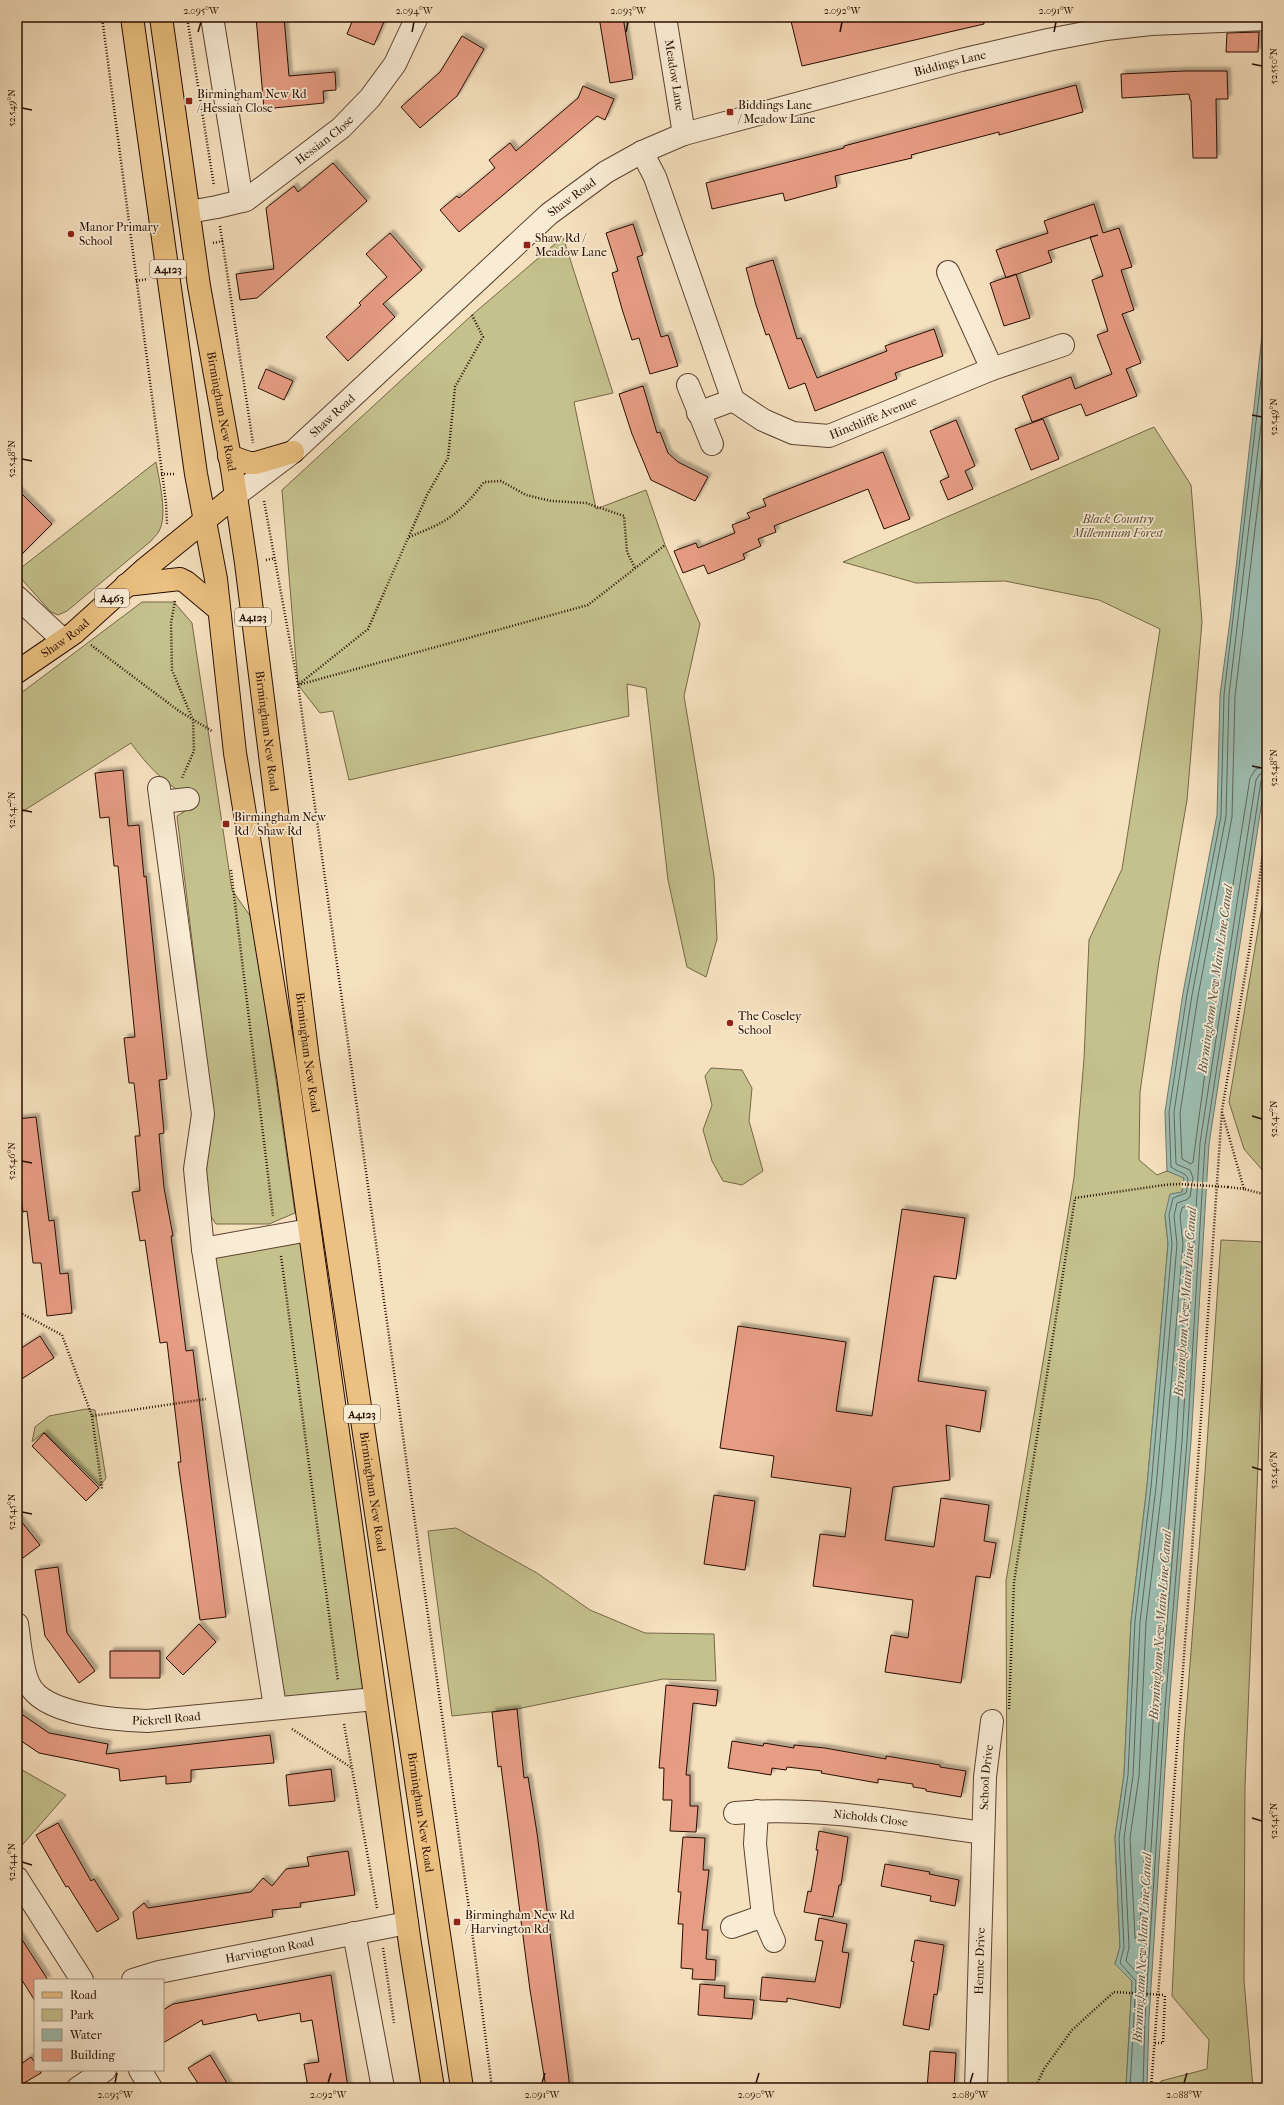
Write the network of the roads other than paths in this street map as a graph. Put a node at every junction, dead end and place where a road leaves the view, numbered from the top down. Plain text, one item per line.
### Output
1 (132, 17) edge
2 (160, 17) edge
3 (212, 17) edge
4 (417, 17) edge
5 (665, 17) edge
6 (1267, 19) edge
7 (1151, 20) edge
8 (684, 134) junction
9 (642, 152) junction
10 (242, 201) junction
11 (189, 212) junction
12 (948, 272) dead end
13 (1063, 345) dead end
14 (992, 369) junction
15 (688, 385) dead end
16 (733, 400) junction
17 (698, 413) junction
18 (712, 444) dead end
19 (293, 452) joint
20 (229, 456) junction
21 (258, 471) junction
22 (236, 495) junction
23 (204, 521) junction
24 (126, 585) junction
25 (17, 598) edge
26 (217, 608) junction
27 (68, 636) junction
28 (17, 672) edge
29 (170, 797) road end
30 (309, 1230) junction
31 (203, 1249) junction
32 (17, 1624) edge
33 (404, 1695) junction
34 (375, 1699) junction
35 (275, 1707) junction
36 (1000, 1717) road end
37 (757, 1811) junction
38 (735, 1813) dead end
39 (983, 1833) junction
40 (17, 1878) edge
41 (763, 1916) junction
42 (438, 1918) junction
43 (407, 1923) junction
44 (732, 1926) dead end
45 (354, 1933) junction
46 (774, 1941) dead end
47 (81, 1979) edge
48 (136, 1979) edge
49 (104, 2071) edge
50 (141, 2071) edge
51 (78, 2088) edge
52 (151, 2088) edge
53 (383, 2088) edge
54 (434, 2088) edge
55 (462, 2088) edge
56 (976, 2088) edge

1 - 23 main road, Birmingham New Road / A4123
2 - 11 main road, Birmingham New Road / A4123
3 - 10 street
4 - 10 street, Hessian Close
5 - 8 street, Meadow Lane
6 - 7 street, Biddings Lane
7 - 8 street, Biddings Lane
8 - 9 street, Biddings Lane
9 - 16 street
9 - 19 street, Shaw Road
10 - 11 street, Hessian Close
11 - 20 main road, Birmingham New Road / A4123
12 - 14 street
13 - 14 street, Hinchliffe Avenue
14 - 16 street, Hinchliffe Avenue
15 - 17 street
16 - 17 street
17 - 18 street
19 - 21 main road
20 - 21 main road
20 - 22 main road, Birmingham New Road / A4123
21 - 22 street, Shaw Road
22 - 23 main road, Shaw Road / A463
22 - 33 main road, Birmingham New Road / A4123
23 - 24 main road, Shaw Road / A463
23 - 26 main road, Birmingham New Road / A4123
24 - 26 main road
24 - 27 main road, Shaw Road / A463
25 - 27 street
26 - 30 main road, Birmingham New Road / A4123
27 - 28 main road, Shaw Road / A463
29 - 31 street
30 - 31 street
30 - 34 main road, Birmingham New Road / A4123
31 - 35 street
32 - 35 street, Pickrell Road
33 - 34 main road
33 - 42 main road, Birmingham New Road / A4123
34 - 35 street, Pickrell Road
34 - 43 main road, Birmingham New Road / A4123
36 - 39 street, School Drive
37 - 38 street, Nicholds Close
37 - 39 street, Nicholds Close
37 - 41 street
39 - 56 street, Henne Drive
40 - 47 street
41 - 44 street
41 - 46 street
42 - 43 main road
42 - 55 main road, Birmingham New Road / A4123
43 - 45 street, Harvington Road
43 - 54 main road, Birmingham New Road / A4123
45 - 48 street, Harvington Road
45 - 53 street
49 - 51 street
50 - 52 street

